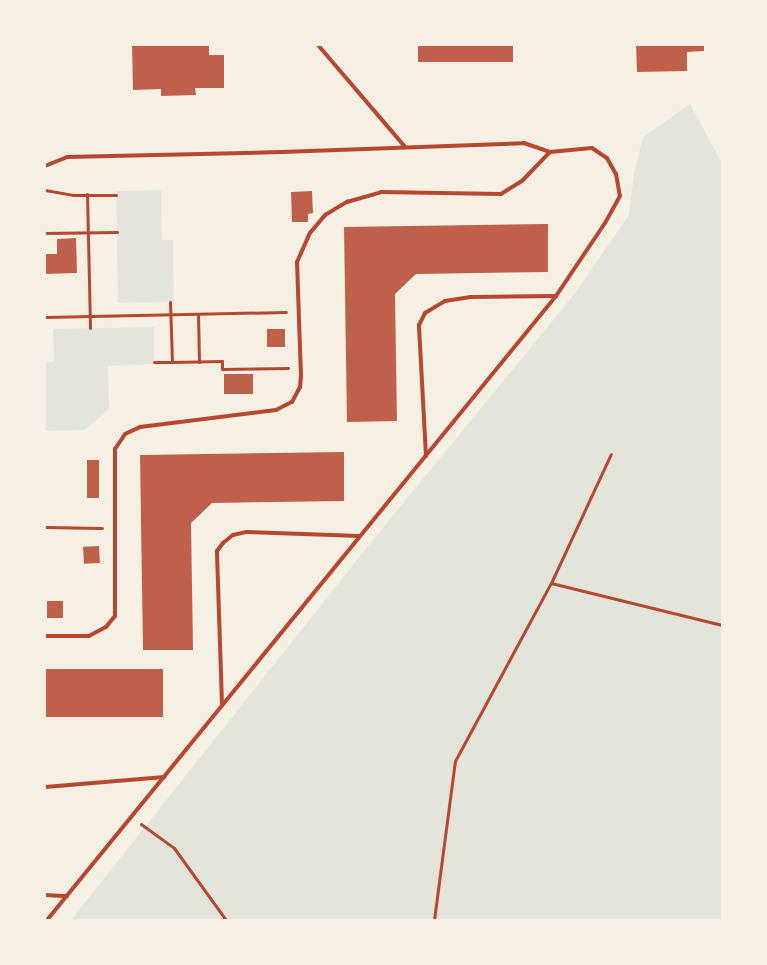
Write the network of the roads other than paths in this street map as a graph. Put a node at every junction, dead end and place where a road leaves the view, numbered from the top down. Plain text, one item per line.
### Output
1 (318, 45) edge
2 (405, 148) junction
3 (550, 152) junction
4 (45, 166) edge
5 (556, 296) junction
6 (426, 456) junction
7 (359, 536) junction
8 (45, 636) edge
9 (222, 705) junction
10 (165, 777) junction
11 (45, 787) edge
12 (45, 895) edge
13 (67, 896) junction
14 (47, 920) edge

1 - 2 lane
2 - 3 lane
2 - 4 lane
3 - 5 lane
3 - 8 lane
5 - 6 lane
5 - 6 lane
6 - 7 lane
7 - 9 lane
7 - 9 lane
9 - 10 lane
10 - 11 lane
10 - 13 lane
12 - 13 lane
13 - 14 lane

